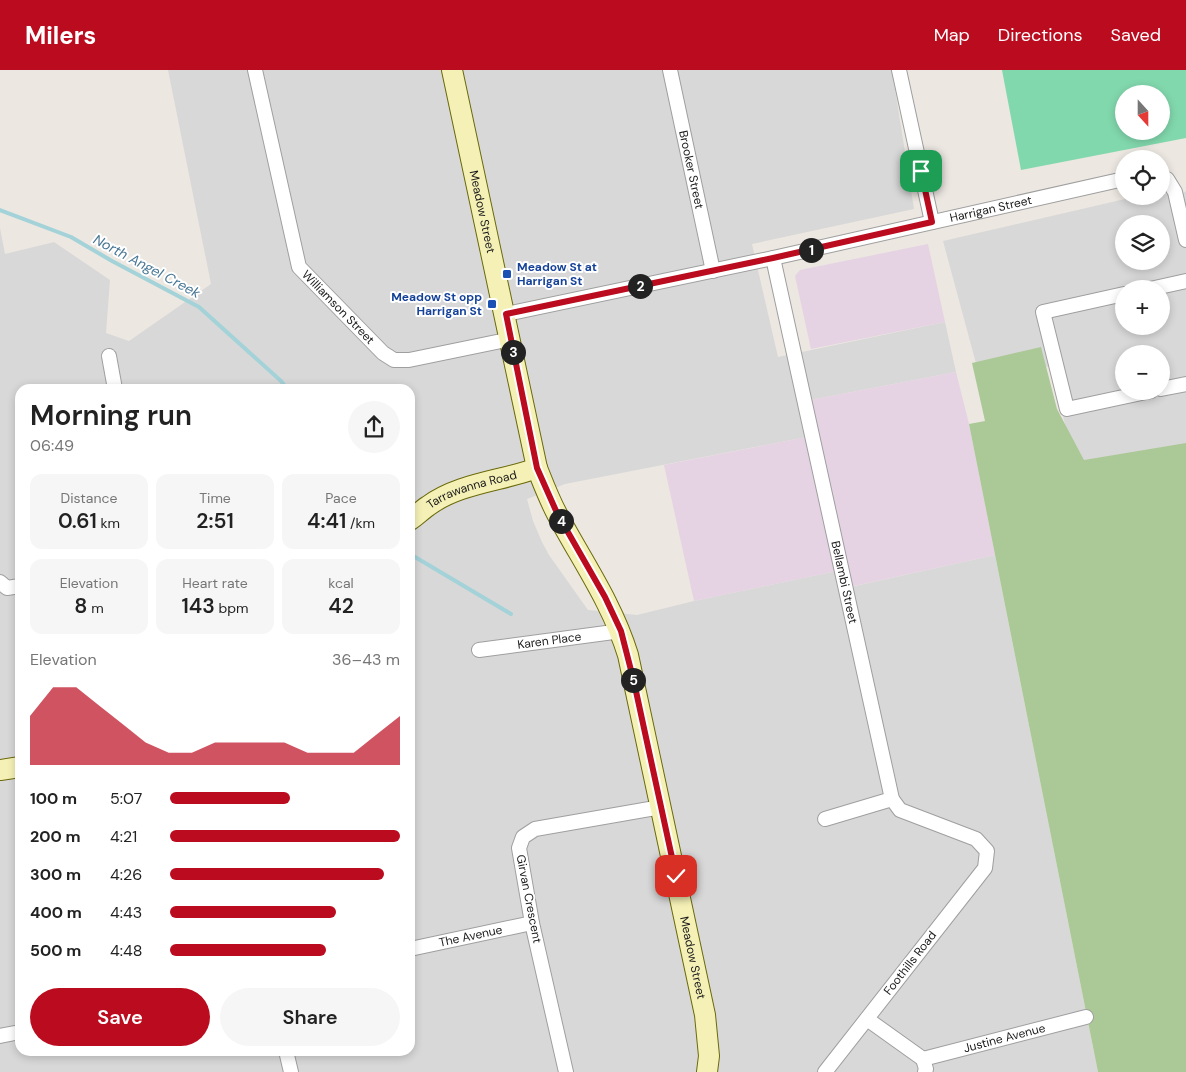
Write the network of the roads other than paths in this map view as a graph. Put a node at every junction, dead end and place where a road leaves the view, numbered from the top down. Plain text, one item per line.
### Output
1 (256, 70) edge
2 (452, 70) edge
3 (670, 70) edge
4 (898, 70) edge
5 (1115, 180) edge
6 (1170, 186) edge
7 (932, 222) junction
8 (1186, 240) edge
9 (773, 258) junction
10 (713, 271) junction
11 (1186, 281) edge
12 (1170, 285) edge
13 (1115, 296) edge
14 (506, 314) junction
15 (511, 339) junction
16 (109, 356) dead end
17 (113, 384) edge
18 (1186, 384) edge
19 (1170, 387) edge
20 (1115, 399) edge
21 (537, 468) junction
22 (415, 516) edge
23 (0, 582) edge
24 (15, 587) edge
25 (621, 631) junction
26 (479, 650) dead end
27 (15, 768) edge
28 (0, 770) edge
29 (892, 799) junction
30 (661, 807) junction
31 (825, 819) dead end
32 (532, 923) junction
33 (415, 948) edge
34 (1086, 1017) dead end
35 (867, 1019) junction
36 (15, 1033) edge
37 (0, 1036) edge
38 (287, 1056) edge
39 (924, 1065) edge
40 (291, 1072) edge
41 (566, 1072) edge
42 (707, 1072) edge
43 (825, 1072) edge

1 - 15 street, Williamson Street
2 - 14 street, Meadow Street
3 - 10 street, Brooker Street
4 - 7 street
5 - 7 street, Harrigan Street
6 - 8 street
7 - 9 street, Harrigan Street
9 - 10 street, Harrigan Street
9 - 29 street, Bellambi Street
10 - 14 street, Harrigan Street
11 - 12 street
13 - 20 street
14 - 15 street, Meadow Street
15 - 21 street, Meadow Street
16 - 17 street
18 - 19 street
21 - 22 street, Tarrawanna Road
21 - 25 street, Meadow Street
23 - 24 street
25 - 26 street, Karen Place
25 - 30 street, Meadow Street
27 - 28 street
29 - 31 street
29 - 35 street, Foothills Road
30 - 32 street, Girvan Crescent
30 - 42 street, Meadow Street
32 - 33 street, The Avenue
32 - 41 street, Girvan Crescent
34 - 39 street, Justine Avenue
35 - 39 street
35 - 43 street, Foothills Road
36 - 37 street
38 - 40 street

